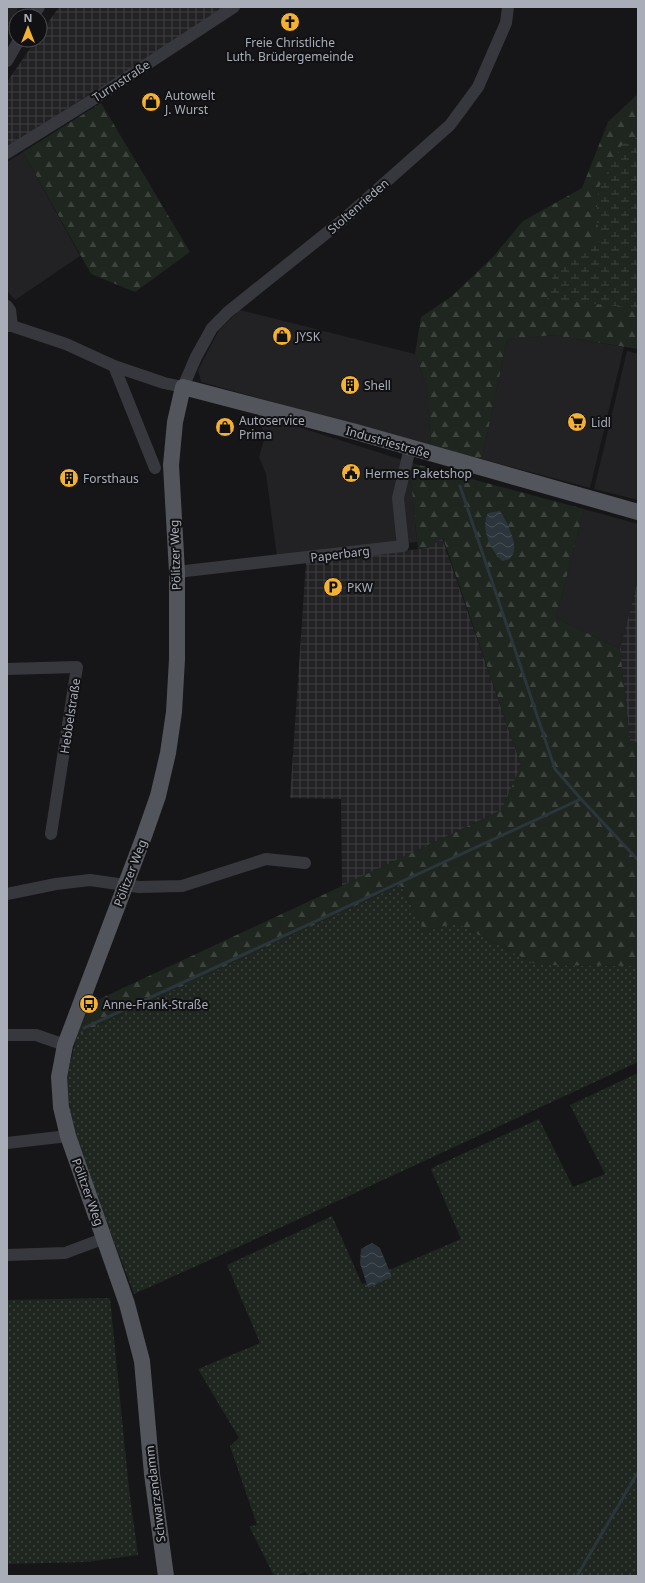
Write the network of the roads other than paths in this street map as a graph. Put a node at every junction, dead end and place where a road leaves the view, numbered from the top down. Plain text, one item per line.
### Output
1 (234, 7) edge
2 (508, 7) edge
3 (14, 48) edge
4 (7, 61) edge
5 (7, 153) edge
6 (7, 306) edge
7 (9, 326) edge
8 (114, 366) junction
9 (183, 387) junction
10 (410, 448) junction
11 (155, 468) dead end
12 (638, 512) edge
13 (177, 572) junction
14 (7, 669) edge
15 (51, 834) dead end
16 (305, 863) dead end
17 (126, 884) junction
18 (7, 894) edge
19 (7, 1035) edge
20 (65, 1045) junction
21 (68, 1136) junction
22 (7, 1143) edge
23 (105, 1238) junction
24 (7, 1255) edge
25 (147, 1413) joint
26 (166, 1576) edge

1 - 5 street, Turmstraße
2 - 9 street, Stoltenrieden
3 - 4 street
6 - 7 street
7 - 8 street
8 - 9 street
8 - 11 street
9 - 10 main road, Industriestraße
9 - 13 main road, Pölitzer Weg
10 - 12 main road, Industriestraße
10 - 13 street, Paperbarg
13 - 17 main road, Pölitzer Weg
14 - 15 street, Hebbelstraße
16 - 17 street
17 - 18 street
17 - 20 main road, Pölitzer Weg
19 - 20 street
20 - 21 main road, Pölitzer Weg
21 - 22 street
21 - 23 main road, Pölitzer Weg
23 - 24 street
23 - 25 main road, Pölitzer Weg
25 - 26 main road, Schwarzendamm

